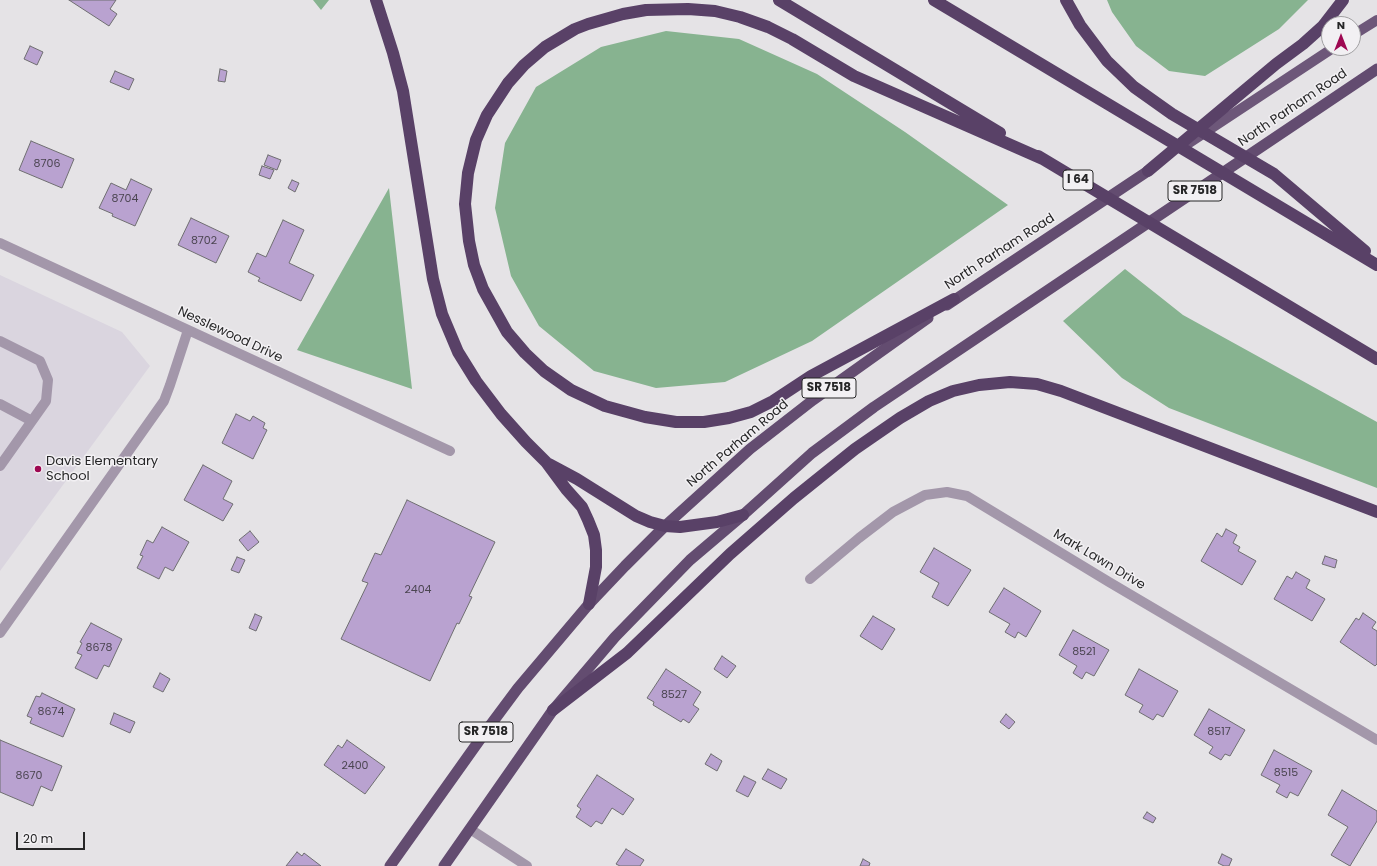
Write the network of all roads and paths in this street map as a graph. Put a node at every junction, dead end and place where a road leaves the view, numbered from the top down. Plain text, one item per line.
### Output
1 (376, 0) edge
2 (779, 0) edge
3 (934, 0) edge
4 (1066, 0) edge
5 (1343, 0) edge
6 (1377, 20) edge
7 (1361, 30) edge
8 (1321, 56) edge
9 (1377, 69) edge
10 (1045, 160) junction
11 (1148, 171) junction
12 (0, 243) edge
13 (1377, 260) edge
14 (1377, 264) edge
15 (954, 299) junction
16 (188, 330) junction
17 (0, 342) edge
18 (1377, 359) edge
19 (0, 404) edge
20 (32, 421) junction
21 (450, 451) dead end
22 (546, 462) junction
23 (0, 466) edge
24 (1377, 512) edge
25 (743, 515) junction
26 (665, 526) junction
27 (810, 579) dead end
28 (589, 604) junction
29 (0, 633) edge
30 (553, 710) junction
31 (1377, 740) edge
32 (470, 829) junction
33 (390, 866) edge
34 (444, 866) edge
35 (527, 866) edge

1 - 22 highway
2 - 10 highway, I 64
3 - 14 highway
4 - 13 highway
5 - 11 highway
6 - 7 main road
8 - 11 main road, North Parham Road / SR 7518
9 - 25 highway, North Parham Road / SR 7518
10 - 15 highway
10 - 18 highway, I 64
11 - 15 highway, North Parham Road / SR 7518
12 - 16 street, Nesslewood Drive
15 - 26 highway, North Parham Road / SR 7518
16 - 21 street, Nesslewood Drive
16 - 29 street
17 - 20 street
19 - 20 street
20 - 23 street
22 - 26 highway
22 - 28 highway
24 - 30 highway
25 - 26 highway
25 - 30 highway, North Parham Road / SR 7518
26 - 28 highway, North Parham Road / SR 7518
27 - 31 street, Mark Lawn Drive
28 - 33 highway, North Parham Road / SR 7518
30 - 32 highway, North Parham Road / SR 7518
32 - 34 highway, North Parham Road / SR 7518
32 - 35 street

